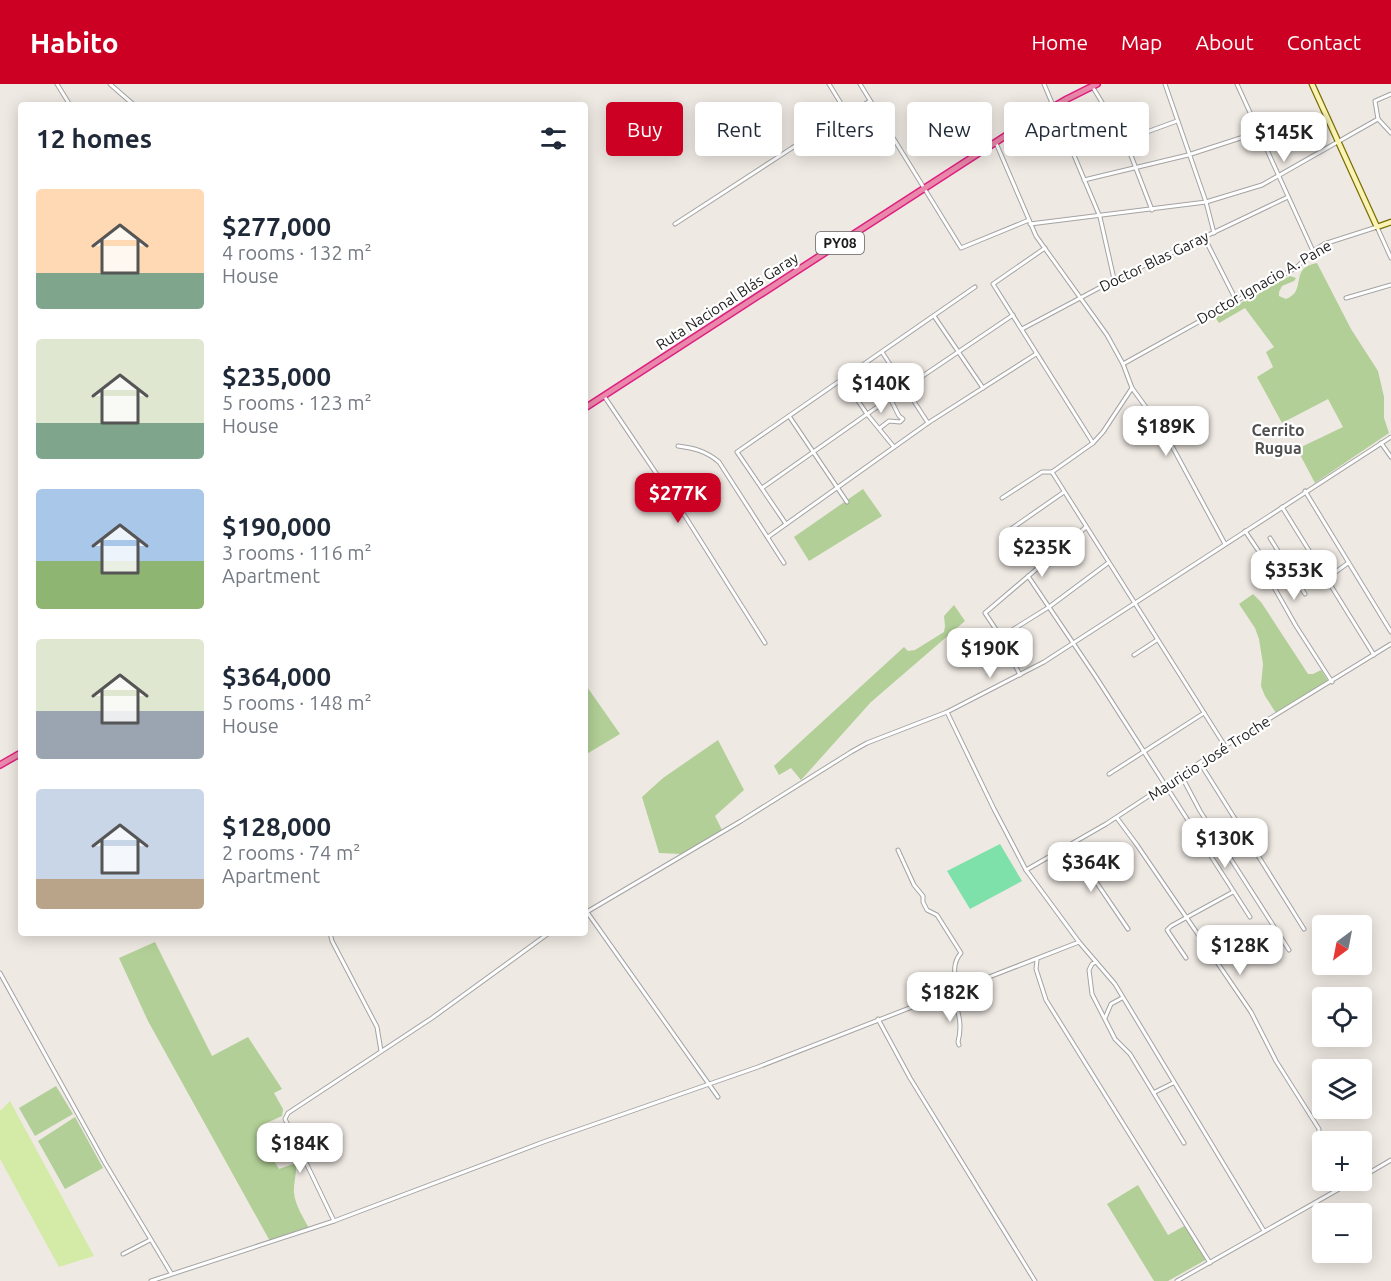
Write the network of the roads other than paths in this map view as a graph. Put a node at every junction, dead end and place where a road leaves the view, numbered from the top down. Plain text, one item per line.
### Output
1 (57, 84) edge
2 (110, 84) edge
3 (829, 84) edge
4 (860, 84) edge
5 (1044, 84) edge
6 (1165, 84) edge
7 (1237, 84) edge
8 (1312, 84) edge
9 (1094, 85) edge
10 (1391, 94) edge
11 (870, 101) joint
12 (68, 102) edge
13 (131, 102) edge
14 (840, 102) edge
15 (1052, 102) edge
16 (1062, 102) edge
17 (1104, 102) edge
18 (1378, 119) junction
19 (1178, 121) junction
20 (1149, 131) edge
21 (1259, 132) junction
22 (1391, 133) edge
23 (1004, 138) edge
24 (1338, 141) junction
25 (996, 143) junction
26 (794, 147) edge
27 (1188, 154) junction
28 (1074, 156) edge
29 (1131, 156) edge
30 (1136, 168) junction
31 (1279, 177) junction
32 (1084, 180) junction
33 (925, 188) junction
34 (1288, 197) junction
35 (1206, 202) junction
36 (1152, 210) junction
37 (1100, 217) junction
38 (1030, 222) junction
39 (1391, 222) edge
40 (675, 224) dead end
41 (1377, 227) junction
42 (1214, 233) junction
43 (1204, 237) junction
44 (1045, 248) junction
45 (1313, 251) junction
46 (1391, 258) edge
47 (1114, 280) junction
48 (1391, 285) edge
49 (975, 287) dead end
50 (1081, 297) junction
51 (1346, 298) dead end
52 (1236, 300) junction
53 (934, 315) junction
54 (1013, 315) junction
55 (1022, 329) junction
56 (882, 352) junction
57 (959, 352) junction
58 (1036, 354) junction
59 (1123, 364) junction
60 (843, 379) junction
61 (906, 388) junction
62 (983, 388) junction
63 (1132, 388) junction
64 (604, 396) junction
65 (890, 398) junction
66 (588, 406) edge
67 (867, 414) junction
68 (789, 416) junction
69 (928, 423) junction
70 (880, 428) junction
71 (1391, 437) edge
72 (1093, 443) junction
73 (1382, 443) junction
74 (678, 446) dead end
75 (895, 448) junction
76 (813, 452) junction
77 (1391, 458) edge
78 (1052, 472) junction
79 (762, 488) junction
80 (837, 489) junction
81 (1305, 491) junction
82 (1064, 492) junction
83 (1002, 498) dead end
84 (847, 502) dead end
85 (1281, 507) junction
86 (786, 524) junction
87 (1086, 527) junction
88 (1008, 531) dead end
89 (1245, 531) junction
90 (768, 537) junction
91 (1270, 538) dead end
92 (1225, 544) junction
93 (1281, 556) junction
94 (784, 563) dead end
95 (1108, 563) junction
96 (1348, 563) junction
97 (1267, 564) junction
98 (1029, 576) junction
99 (1326, 579) junction
100 (1305, 594) dead end
101 (1134, 604) junction
102 (1049, 607) junction
103 (1391, 632) edge
104 (1001, 637) junction
105 (1157, 640) junction
106 (765, 644) dead end
107 (1074, 644) junction
108 (1391, 644) edge
109 (1134, 655) dead end
110 (1374, 655) junction
111 (1020, 675) junction
112 (1332, 682) junction
113 (947, 712) junction
114 (1204, 712) junction
115 (1225, 746) junction
116 (1144, 752) junction
117 (18, 755) edge
118 (1200, 763) junction
119 (0, 765) edge
120 (1109, 774) dead end
121 (1180, 775) junction
122 (1165, 785) junction
123 (1117, 817) junction
124 (1071, 845) junction
125 (898, 850) dead end
126 (1026, 870) junction
127 (1233, 892) junction
128 (588, 911) edge
129 (588, 915) edge
130 (1187, 917) junction
131 (1250, 917) dead end
132 (1128, 929) dead end
133 (1304, 930) dead end
134 (331, 936) edge
135 (545, 936) edge
136 (1079, 942) junction
137 (1289, 950) dead end
138 (1186, 958) dead end
139 (1037, 959) junction
140 (1096, 962) junction
141 (0, 973) edge
142 (959, 989) junction
143 (951, 992) junction
144 (1122, 998) junction
145 (1105, 1018) junction
146 (878, 1019) junction
147 (959, 1045) dead end
148 (381, 1052) junction
149 (709, 1083) junction
150 (1173, 1083) junction
151 (1155, 1092) junction
152 (718, 1097) dead end
153 (1319, 1131) edge
154 (1184, 1143) dead end
155 (1391, 1160) edge
156 (1372, 1171) edge
157 (1337, 1191) edge
158 (334, 1221) junction
159 (1264, 1232) junction
160 (150, 1240) junction
161 (123, 1254) dead end
162 (1210, 1263) junction
163 (171, 1273) junction
164 (151, 1281) edge
165 (1035, 1281) edge
166 (1176, 1281) edge

1 - 12 street
2 - 13 street
3 - 14 street
4 - 11 street
5 - 15 street
6 - 19 street
7 - 21 street
8 - 24 street
9 - 16 highway, Ruta Nacional Blás Garay / PY08
9 - 17 street
10 - 18 street
11 - 33 street
18 - 22 street
18 - 24 street
19 - 20 street
19 - 27 street
21 - 27 street
21 - 31 street
23 - 25 highway, Ruta Nacional Blás Garay / PY08
24 - 31 street
24 - 41 street
25 - 33 highway, Ruta Nacional Blás Garay / PY08
25 - 38 street
26 - 40 street
27 - 30 street
27 - 35 street
28 - 32 street
29 - 30 street
30 - 32 street
30 - 36 street
31 - 34 street
31 - 35 street
32 - 37 street
33 - 38 street
33 - 64 highway, Ruta Nacional Blás Garay / PY08
34 - 42 street, Doctor Blas Garay
34 - 45 street
35 - 36 street
35 - 42 street
36 - 37 street
37 - 38 street
37 - 47 street
38 - 44 street
39 - 41 street
41 - 45 street, Doctor Ignacio A. Pane
41 - 46 street
42 - 43 street, Doctor Blas Garay
43 - 47 street, Doctor Blas Garay
43 - 52 street
44 - 50 street
44 - 54 street
45 - 52 street, Doctor Ignacio A. Pane
47 - 50 street, Doctor Blas Garay
48 - 51 street
49 - 53 street
50 - 55 street, Doctor Blas Garay
50 - 59 street
52 - 59 street, Doctor Ignacio A. Pane
53 - 56 street
53 - 57 street
54 - 55 street
54 - 57 street
55 - 58 street
56 - 60 street
56 - 61 street
57 - 61 street
57 - 62 street
58 - 62 street
58 - 72 street
59 - 63 street
60 - 67 street
60 - 68 street
61 - 65 street
61 - 69 street
62 - 69 street
63 - 72 street
63 - 92 street
64 - 66 highway, Ruta Nacional Blás Garay / PY08
64 - 106 street
65 - 67 street
65 - 70 street
67 - 70 street
67 - 76 street
68 - 76 street
68 - 79 street
69 - 75 street
70 - 75 street
71 - 73 street
72 - 78 street
73 - 77 street
73 - 81 street
74 - 90 street
75 - 80 street
76 - 79 street
76 - 80 street
78 - 82 street
78 - 83 street
79 - 86 street
80 - 84 street
80 - 86 street
81 - 85 street
81 - 96 street
82 - 87 street
82 - 88 street
85 - 89 street
85 - 99 street
86 - 90 street
87 - 95 street
87 - 98 street
89 - 92 street
89 - 97 street
90 - 94 street
91 - 93 street
92 - 101 street
93 - 97 street
93 - 100 street
95 - 101 street
95 - 102 street
96 - 99 street
96 - 103 street
97 - 112 street
98 - 102 street
98 - 104 street
99 - 110 street
101 - 105 street
101 - 107 street
102 - 104 street
102 - 107 street
104 - 111 street
105 - 109 street
105 - 114 street
107 - 111 street
107 - 116 street
108 - 110 street, Mauricio José Troche
110 - 112 street, Mauricio José Troche
111 - 113 street
112 - 115 street, Mauricio José Troche
113 - 126 street
113 - 128 street
114 - 115 street
114 - 116 street
115 - 118 street, Mauricio José Troche
116 - 120 street
116 - 122 street
117 - 119 highway
118 - 121 street, Mauricio José Troche
118 - 133 street
121 - 122 street, Mauricio José Troche
121 - 137 street
122 - 123 street, Mauricio José Troche
122 - 127 street
123 - 124 street, Mauricio José Troche
123 - 130 street
124 - 126 street, Mauricio José Troche
124 - 132 street
125 - 142 street
126 - 136 street
127 - 130 street
127 - 131 street
129 - 149 street
130 - 138 street
130 - 153 street
134 - 148 street
135 - 148 street
136 - 139 street
136 - 140 street
139 - 142 street
139 - 162 street
140 - 144 street
140 - 145 street
141 - 160 street
142 - 143 street
143 - 146 street
143 - 147 street
144 - 145 street
144 - 150 street
145 - 151 street
146 - 149 street
146 - 165 street
148 - 158 street
149 - 152 street
149 - 158 street
150 - 151 street
150 - 159 street
151 - 154 street
155 - 156 street
157 - 159 street
158 - 163 street
159 - 162 street
160 - 161 street
160 - 163 street
162 - 166 street
163 - 164 street

